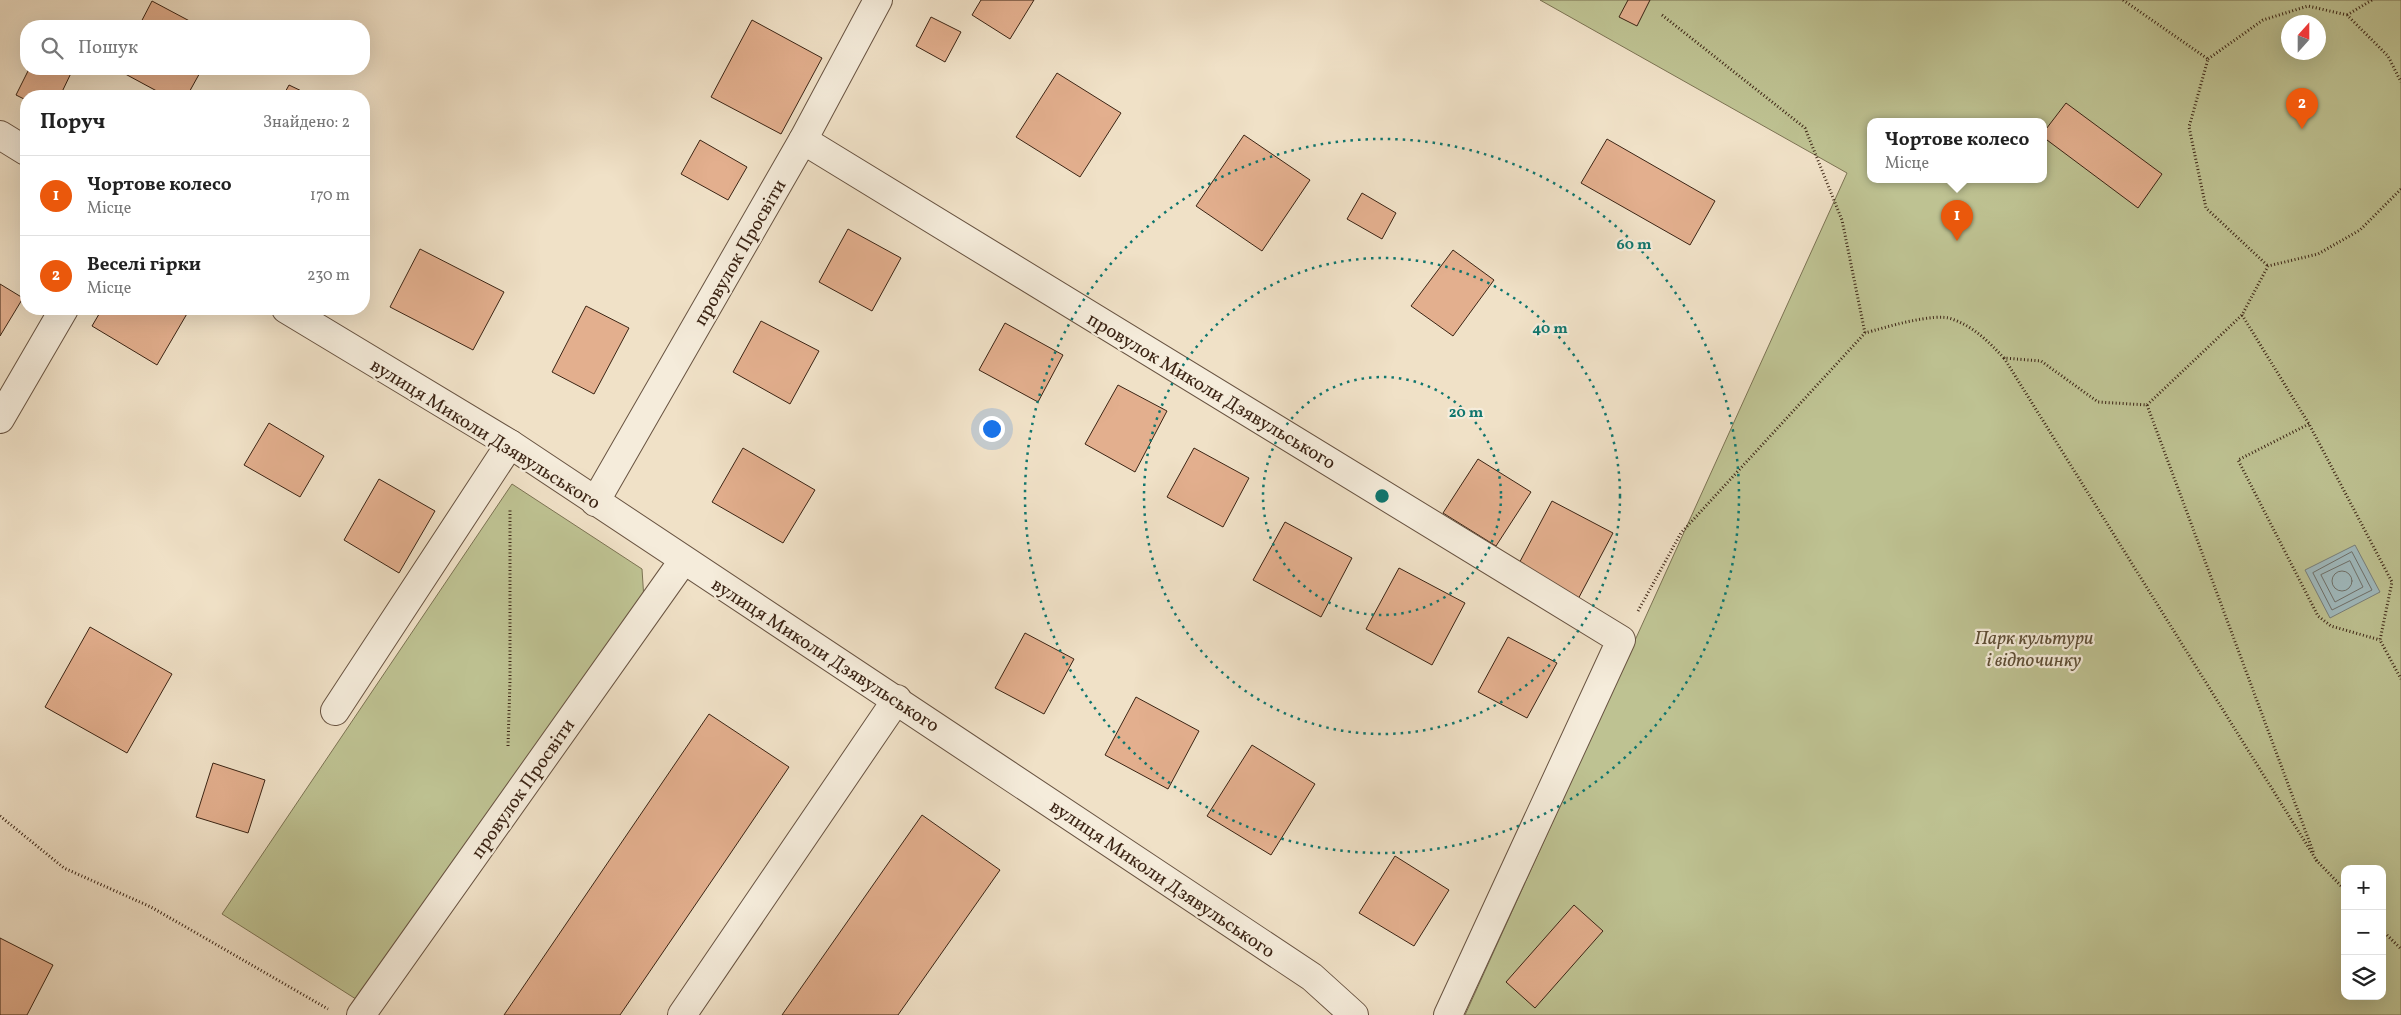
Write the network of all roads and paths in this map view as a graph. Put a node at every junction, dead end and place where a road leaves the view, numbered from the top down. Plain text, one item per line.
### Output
1 (878, 0) edge
2 (2123, 0) edge
3 (2372, 0) edge
4 (1662, 15) dead end
5 (2347, 15) junction
6 (2208, 59) junction
7 (2401, 82) edge
8 (0, 135) edge
9 (803, 140) junction
10 (20, 147) edge
11 (2401, 189) edge
12 (2268, 266) junction
13 (61, 315) edge
14 (296, 315) edge
15 (2242, 315) junction
16 (1865, 334) junction
17 (2004, 358) junction
18 (2148, 405) junction
19 (0, 419) edge
20 (2309, 424) junction
21 (510, 444) junction
22 (595, 502) junction
23 (510, 503) dead end
24 (683, 561) junction
25 (1621, 640) junction
26 (2380, 640) junction
27 (2401, 679) edge
28 (896, 700) junction
29 (335, 711) dead end
30 (508, 755) dead end
31 (0, 816) edge
32 (2317, 861) junction
33 (2341, 886) edge
34 (2386, 934) edge
35 (2401, 949) edge
36 (330, 1010) dead end
37 (1454, 1012) edge
38 (361, 1015) edge
39 (682, 1015) edge
40 (1354, 1015) edge

1 - 9 street, провулок Просвіти
2 - 6 path
3 - 5 path
4 - 16 path
5 - 6 path
5 - 7 path
6 - 12 path
8 - 10 street
9 - 22 street, провулок Просвіти
9 - 25 street, провулок Миколи Дзявульського
11 - 12 path
12 - 15 path
13 - 19 street
14 - 21 street, вулиця Миколи Дзявульського
15 - 18 path
15 - 20 path
16 - 17 path
16 - 25 path
17 - 18 path
17 - 32 path
18 - 32 path
20 - 26 path
20 - 26 path
21 - 22 street, вулиця Миколи Дзявульського
21 - 29 street
22 - 24 street, вулиця Миколи Дзявульського
23 - 30 path
24 - 28 street, вулиця Миколи Дзявульського
24 - 38 street, провулок Просвіти
25 - 37 street
26 - 27 path
28 - 39 street
28 - 40 street, вулиця Миколи Дзявульського
31 - 36 path
32 - 33 path
34 - 35 path

